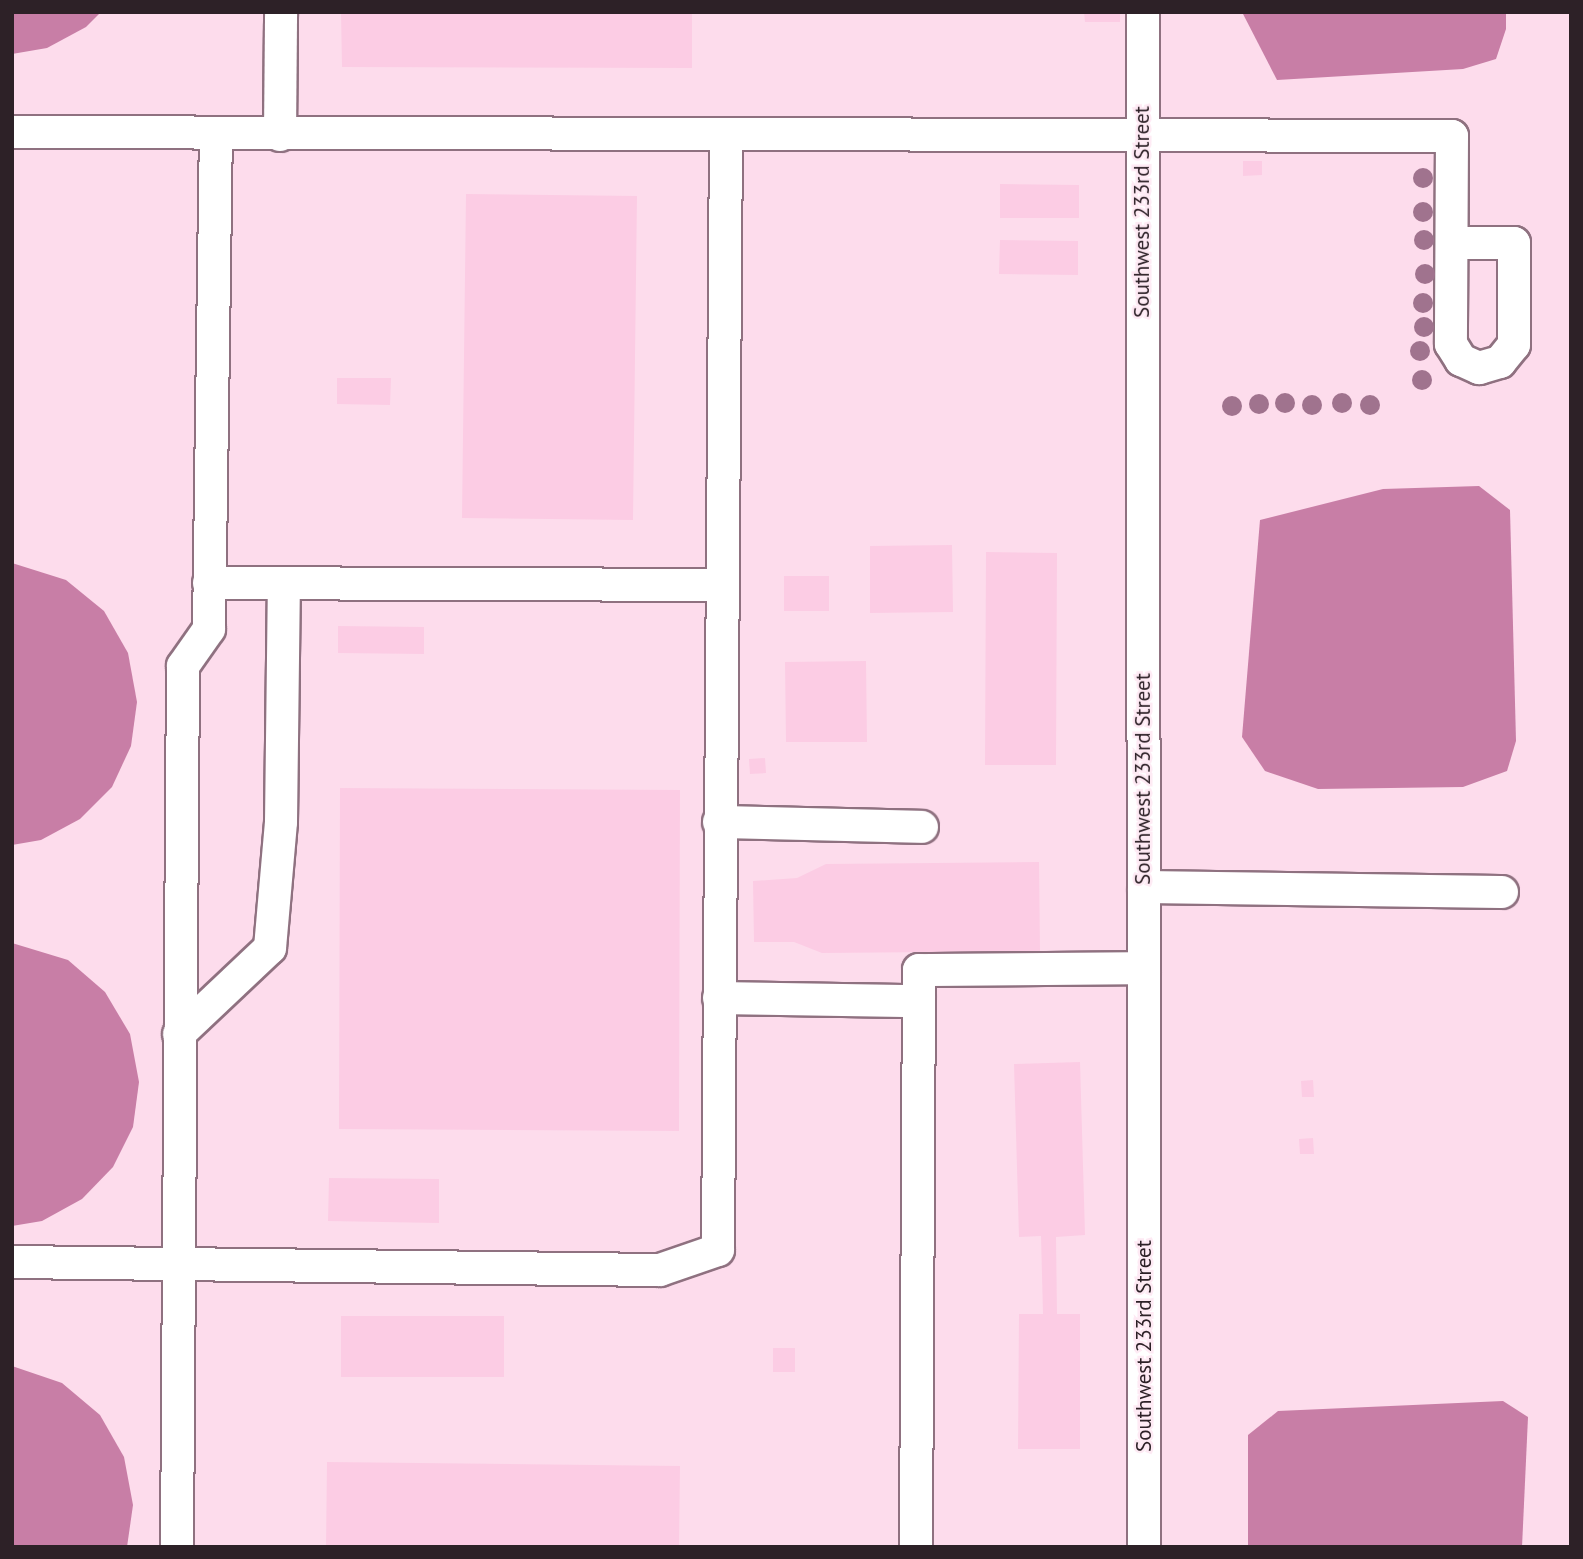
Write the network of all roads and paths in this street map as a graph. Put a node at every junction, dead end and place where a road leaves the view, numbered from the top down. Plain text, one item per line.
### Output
1 (281, 12) edge
2 (1143, 12) edge
3 (12, 132) edge
4 (1141, 134) junction
5 (216, 135) junction
6 (280, 135) junction
7 (726, 135) junction
8 (1453, 243) dead end
9 (209, 583) junction
10 (284, 584) junction
11 (721, 585) junction
12 (719, 822) junction
13 (922, 827) dead end
14 (1144, 887) junction
15 (1502, 892) dead end
16 (1144, 968) junction
17 (719, 998) junction
18 (919, 1001) junction
19 (179, 1034) junction
20 (12, 1262) edge
21 (176, 1262) junction
22 (177, 1547) edge
23 (916, 1547) edge
24 (1144, 1547) edge

1 - 6 lane
2 - 4 lane, Southwest 233rd Street
3 - 5 lane
4 - 7 lane
4 - 8 lane
4 - 14 lane, Southwest 233rd Street
5 - 6 lane
5 - 9 lane
6 - 7 lane
7 - 11 lane
9 - 10 lane
9 - 19 lane
10 - 11 lane
10 - 19 lane
11 - 12 lane
12 - 13 lane
12 - 17 lane
14 - 15 lane
14 - 16 lane, Southwest 233rd Street
16 - 18 lane
16 - 24 lane, Southwest 233rd Street
17 - 18 lane
17 - 21 lane
18 - 23 lane
19 - 21 lane
20 - 21 lane
21 - 22 lane

